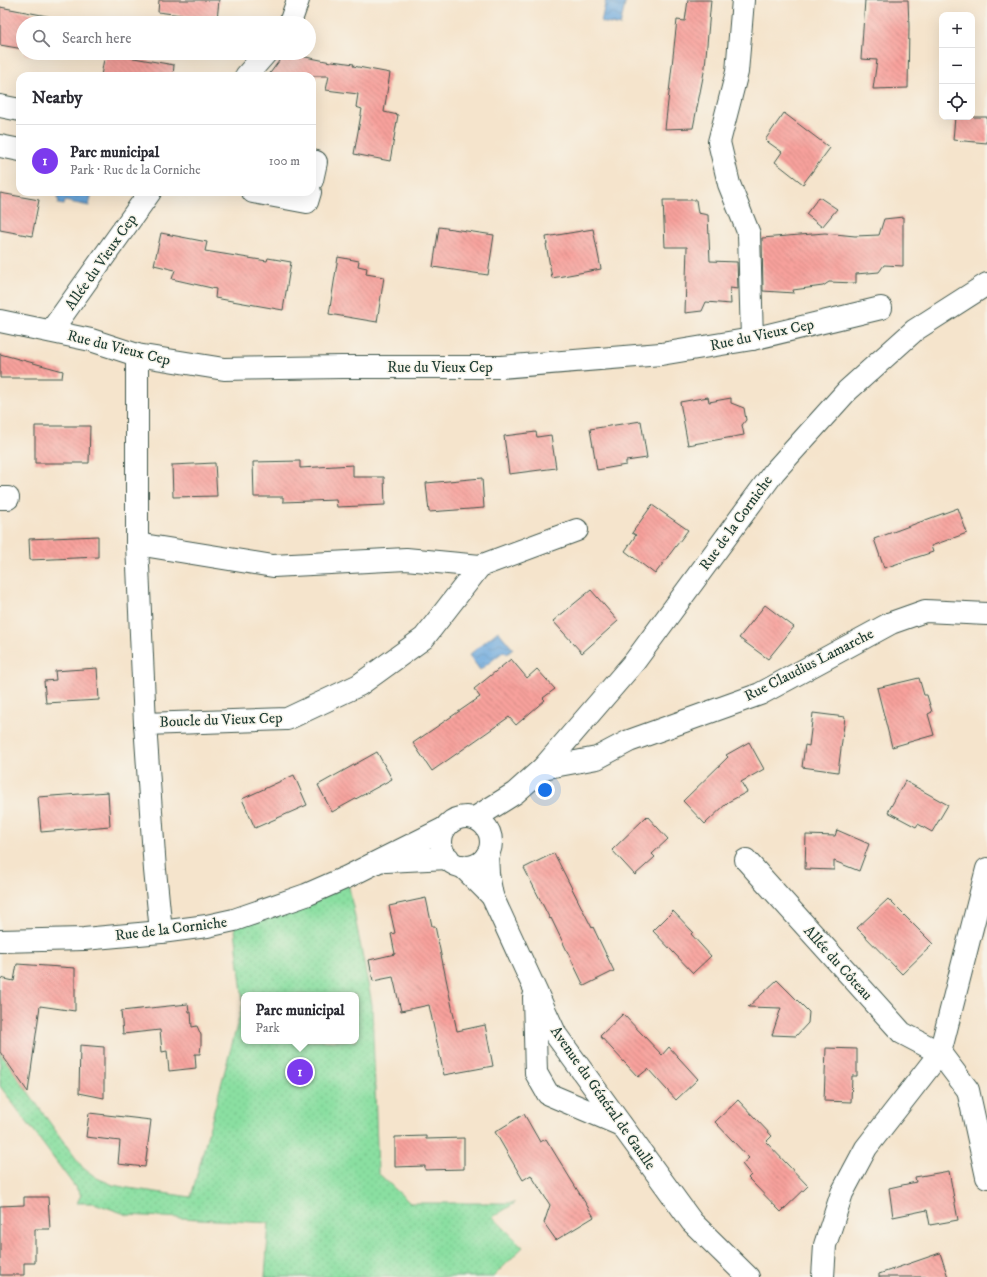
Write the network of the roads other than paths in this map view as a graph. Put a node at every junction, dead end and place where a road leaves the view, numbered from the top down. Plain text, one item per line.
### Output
1 (298, 0) edge
2 (744, 0) edge
3 (292, 16) edge
4 (260, 60) edge
5 (249, 72) edge
6 (0, 106) edge
7 (16, 109) edge
8 (0, 146) edge
9 (16, 149) edge
10 (147, 196) edge
11 (275, 196) edge
12 (309, 196) edge
13 (987, 284) edge
14 (881, 308) dead end
15 (0, 321) edge
16 (51, 331) junction
17 (752, 339) junction
18 (137, 355) junction
19 (577, 530) dead end
20 (137, 544) junction
21 (480, 566) junction
22 (987, 614) edge
23 (145, 724) junction
24 (543, 768) junction
25 (515, 792) junction
26 (475, 818) junction
27 (445, 828) junction
28 (488, 846) junction
29 (746, 860) dead end
30 (379, 862) junction
31 (455, 862) junction
32 (987, 869) edge
33 (492, 896) junction
34 (161, 932) junction
35 (0, 941) edge
36 (533, 986) junction
37 (940, 1053) junction
38 (621, 1125) junction
39 (987, 1177) edge
40 (748, 1277) edge
41 (823, 1277) edge

1 - 3 street
2 - 17 street
4 - 5 street
6 - 7 street
8 - 9 street
10 - 16 street, Allée du Vieux Cep
11 - 12 street
13 - 24 street, Rue de la Corniche
14 - 17 street, Rue du Vieux Cep
15 - 16 street, Rue du Vieux Cep
16 - 18 street, Rue du Vieux Cep
17 - 18 street, Rue du Vieux Cep
18 - 20 street, Boucle du Vieux Cep
19 - 21 street
20 - 21 street
20 - 23 street, Boucle du Vieux Cep
21 - 23 street, Boucle du Vieux Cep
22 - 24 street, Rue Claudius Lamarche
23 - 34 street, Boucle du Vieux Cep
24 - 25 street, Rue de la Corniche
25 - 26 street, Rue de la Corniche
25 - 28 street, Rue de la Corniche
26 - 27 street, Rue de la Corniche
26 - 28 street
27 - 30 street, Rue de la Corniche
27 - 31 street
28 - 31 street, Rue de la Corniche
28 - 33 street, Avenue du Général de Gaulle
29 - 37 street, Allée du Côteau
30 - 31 street, Rue de la Corniche
30 - 34 street, Rue de la Corniche
31 - 33 street, Avenue du Général de Gaulle
32 - 37 street
33 - 36 street, Avenue du Général de Gaulle
34 - 35 street, Rue de la Corniche
36 - 38 street, Avenue du Général de Gaulle
36 - 38 street
37 - 39 street, Allée du Côteau
37 - 41 street
38 - 40 street, Avenue du Général de Gaulle

